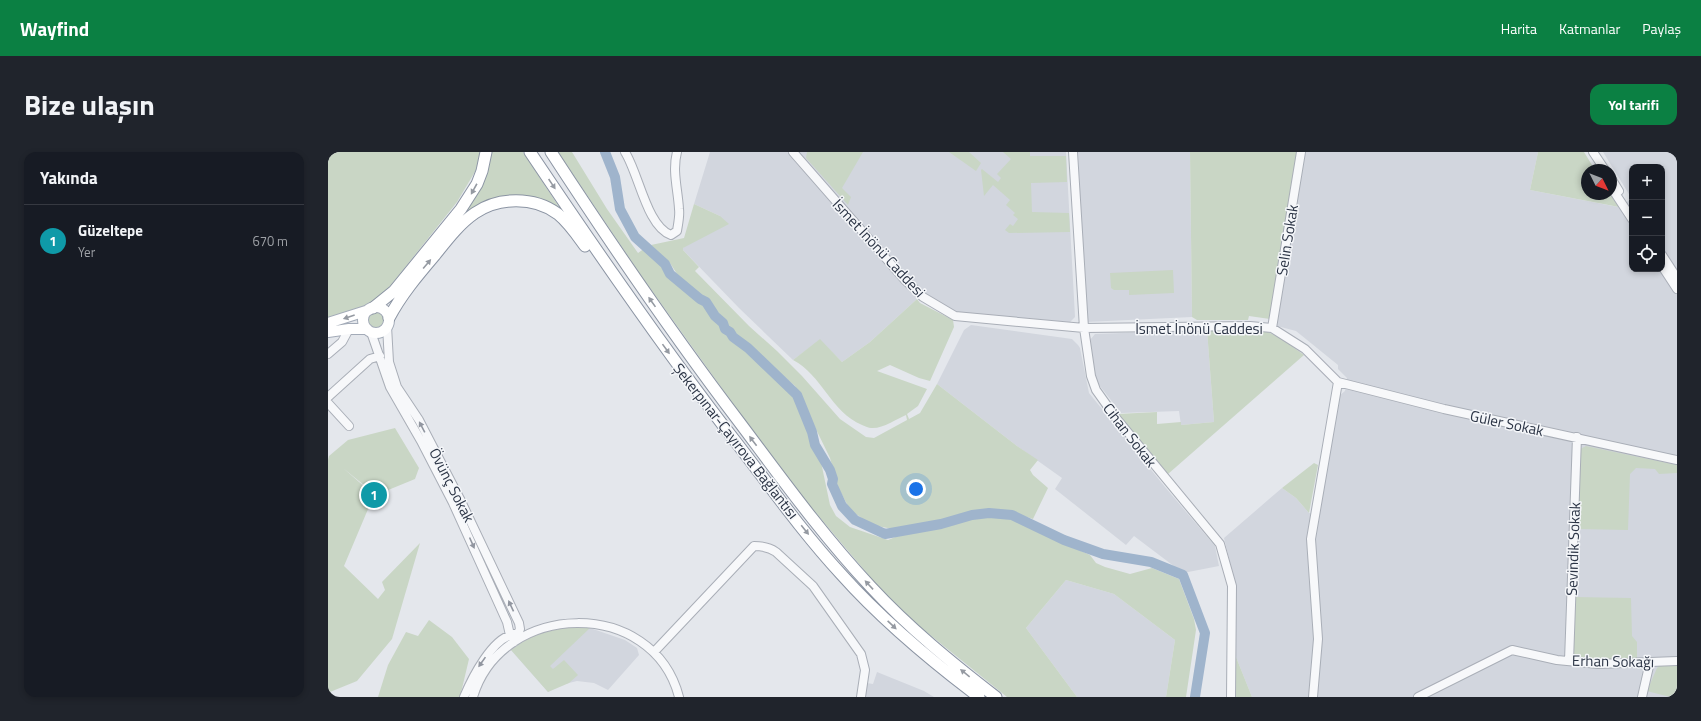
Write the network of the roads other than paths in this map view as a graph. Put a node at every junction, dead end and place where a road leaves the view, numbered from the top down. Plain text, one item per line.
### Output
1 (486, 152) edge
2 (530, 152) edge
3 (551, 152) edge
4 (625, 152) edge
5 (677, 152) edge
6 (793, 152) edge
7 (1073, 152) edge
8 (1301, 152) edge
9 (1589, 152) edge
10 (1594, 152) edge
11 (1596, 164) edge
12 (1602, 164) edge
13 (1617, 187) edge
14 (1617, 196) edge
15 (1629, 205) edge
16 (1629, 214) edge
17 (1665, 260) edge
18 (1665, 271) edge
19 (1677, 278) edge
20 (1677, 289) edge
21 (371, 309) junction
22 (388, 322) junction
23 (328, 323) edge
24 (1084, 328) junction
25 (1272, 328) junction
26 (350, 329) junction
27 (652, 330) junction
28 (369, 331) junction
29 (328, 332) edge
30 (328, 354) edge
31 (380, 356) junction
32 (1338, 382) junction
33 (328, 397) edge
34 (328, 404) edge
35 (349, 426) dead end
36 (1577, 437) junction
37 (1677, 460) edge
38 (507, 622) junction
39 (533, 631) junction
40 (514, 636) junction
41 (654, 652) junction
42 (1569, 661) junction
43 (1677, 661) edge
44 (1650, 662) junction
45 (464, 697) edge
46 (473, 697) edge
47 (679, 697) edge
48 (861, 697) edge
49 (979, 697) edge
50 (996, 697) edge
51 (1231, 697) edge
52 (1313, 697) edge
53 (1418, 697) edge
54 (1642, 697) edge

1 -> 21 highway
2 -> 27 highway, Şekerpınar-Çayırova Bağlantısı
50 -> 3 highway, Şekerpınar-Çayırova Bağlantısı
4 - 5 street
6 - 24 street, İsmet İnönü Caddesi
7 - 24 street, Cihan Sokak
8 - 25 street, Selin Sokak
9 - 11 street
10 - 12 street
13 - 15 street
14 - 16 street
17 - 19 street
18 - 20 street
21 - 22 main road
21 -> 23 main road
21 - 28 main road
22 -> 27 highway
22 - 28 main road
40 -> 22 street, Övünç Sokak
24 - 25 street, İsmet İnönü Caddesi
24 - 51 street, Cihan Sokak
25 - 32 street, İsmet İnönü Caddesi
26 - 28 main road
26 - 29 main road
26 - 30 street
27 -> 49 highway, Şekerpınar-Çayırova Bağlantısı
28 - 31 street, Övünç Sokak
31 - 33 street
31 -> 38 street, Övünç Sokak
32 - 36 street, Güler Sokak
32 - 52 street
34 - 35 street
36 - 37 street, Güler Sokak
36 - 42 street, Sevindik Sokak
38 - 39 street
38 - 40 street, Övünç Sokak
39 - 40 street
39 - 41 street
40 -> 45 street
40 - 46 street
41 - 47 street
41 - 48 street
42 - 44 street, Erhan Sokağı
42 - 53 street, Erhan Sokağı
43 - 44 street, Erhan Sokağı
44 - 54 street

